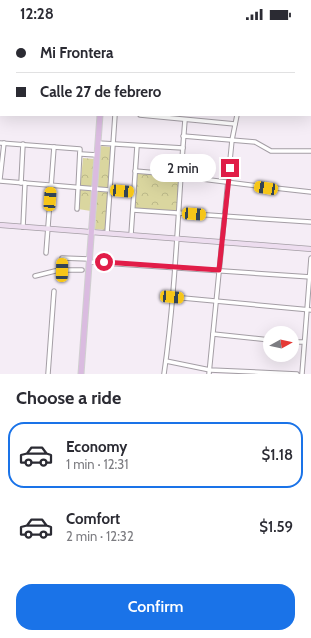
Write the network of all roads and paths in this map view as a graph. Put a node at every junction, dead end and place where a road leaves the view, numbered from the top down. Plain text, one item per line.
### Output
1 (100, 116) edge
2 (115, 116) edge
3 (149, 116) edge
4 (237, 116) edge
5 (185, 120) junction
6 (235, 124) junction
7 (183, 136) junction
8 (232, 140) junction
9 (2, 143) edge
10 (98, 143) junction
11 (23, 144) junction
12 (114, 144) junction
13 (137, 146) junction
14 (54, 147) junction
15 (183, 148) junction
16 (311, 151) edge
17 (81, 154) junction
18 (97, 155) junction
19 (135, 171) junction
20 (181, 175) junction
21 (0, 180) edge
22 (228, 182) junction
23 (21, 183) junction
24 (25, 183) junction
25 (51, 185) junction
26 (79, 187) junction
27 (95, 188) junction
28 (110, 190) junction
29 (134, 192) junction
30 (311, 192) edge
31 (77, 209) dead end
32 (133, 210) junction
33 (178, 213) junction
34 (225, 216) junction
35 (311, 222) edge
36 (0, 225) edge
37 (23, 227) junction
38 (47, 229) junction
39 (91, 232) junction
40 (107, 233) junction
41 (131, 235) junction
42 (176, 238) junction
43 (222, 242) junction
44 (311, 249) edge
45 (46, 253) dead end
46 (311, 258) edge
47 (89, 260) junction
48 (175, 268) junction
49 (62, 270) junction
50 (82, 270) dead end
51 (219, 270) junction
52 (36, 276) dead end
53 (310, 277) edge
54 (54, 291) dead end
55 (172, 297) junction
56 (216, 301) junction
57 (306, 309) junction
58 (311, 310) edge
59 (213, 334) junction
60 (263, 339) edge
61 (299, 342) edge
62 (304, 342) junction
63 (166, 361) junction
64 (209, 372) edge
65 (48, 374) edge
66 (81, 374) edge
67 (164, 374) edge
68 (297, 374) edge
69 (302, 374) edge

1 - 10 main road
2 - 12 street
3 - 5 street
4 - 6 street
5 - 6 street
5 - 7 street
6 - 8 street
7 - 8 street
7 - 15 street
8 - 16 street
8 - 22 street
9 - 11 street
9 - 21 street
10 - 12 street
10 - 18 main road
11 - 14 street
11 - 23 street
12 - 13 street
12 - 28 street
13 - 15 street
13 - 19 street
14 - 17 street
14 - 25 street
15 - 20 street
17 - 18 street
17 - 26 street
18 - 27 main road
19 - 20 street
19 - 29 street
20 - 22 street
20 - 33 street
21 - 23 street
22 - 30 street
22 - 34 street
23 - 24 street
24 - 25 street
24 - 37 street
25 - 26 street
25 - 38 street
26 - 27 street
26 - 31 street
27 - 28 street
27 - 39 main road
28 - 29 street
28 - 40 street
29 - 32 street
32 - 33 street
32 - 41 street
33 - 34 street
33 - 42 street
34 - 35 street
34 - 43 street
36 - 37 main road
37 - 38 main road
38 - 39 main road
38 - 45 street
39 - 40 main road
39 - 47 main road
40 - 41 main road
41 - 42 main road
42 - 43 main road
42 - 48 street
43 - 44 main road
43 - 51 street
46 - 53 street
47 - 48 street
47 - 49 street
47 - 66 main road
48 - 51 street
48 - 55 street
49 - 50 street
49 - 52 street
51 - 53 street
51 - 56 street
53 - 57 street
54 - 65 street
55 - 56 street
55 - 63 street
56 - 57 street
56 - 59 street
57 - 58 street
57 - 62 street
59 - 60 street
59 - 64 street
61 - 62 street
62 - 69 street
63 - 64 street
63 - 67 street
64 - 68 street

